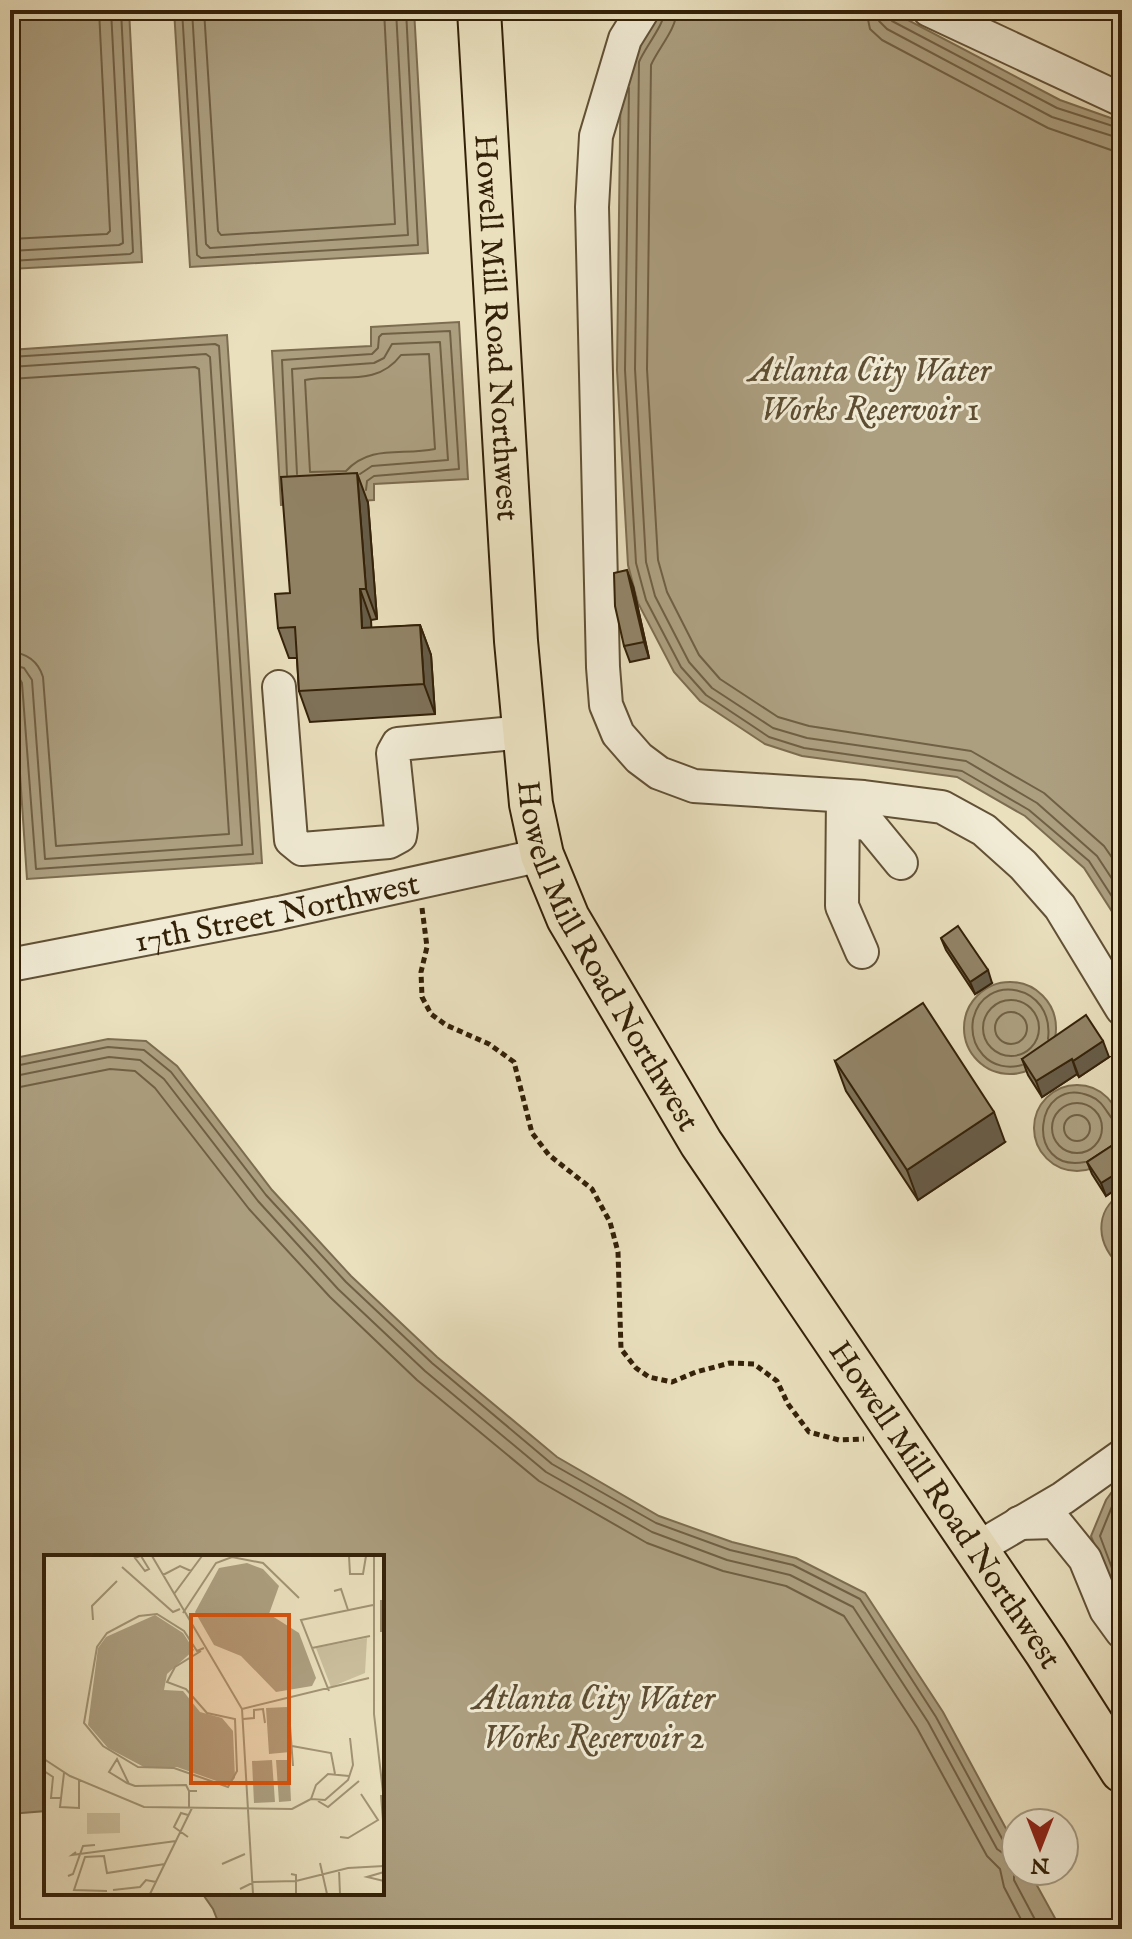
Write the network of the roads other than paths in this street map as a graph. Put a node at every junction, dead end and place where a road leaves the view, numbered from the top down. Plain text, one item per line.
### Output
1 (479, 10) edge
2 (643, 10) edge
3 (929, 10) edge
4 (1122, 100) edge
5 (279, 687) dead end
6 (524, 732) junction
7 (843, 809) junction
8 (542, 855) junction
9 (901, 863) dead end
10 (862, 952) dead end
11 (11, 957) edge
12 (1122, 1009) edge
13 (1122, 1456) edge
14 (1016, 1523) junction
15 (976, 1549) junction
16 (1122, 1632) edge
17 (1122, 1771) edge

1 - 6 main road, Howell Mill Road Northwest
2 - 7 street
3 - 4 street
5 - 6 street
6 - 8 main road, Howell Mill Road Northwest
7 - 9 street
7 - 10 street
7 - 12 street
8 - 11 street, 17th Street Northwest
8 - 15 main road, Howell Mill Road Northwest
13 - 14 street
14 - 15 street
14 - 16 street
15 - 17 main road, Howell Mill Road Northwest

